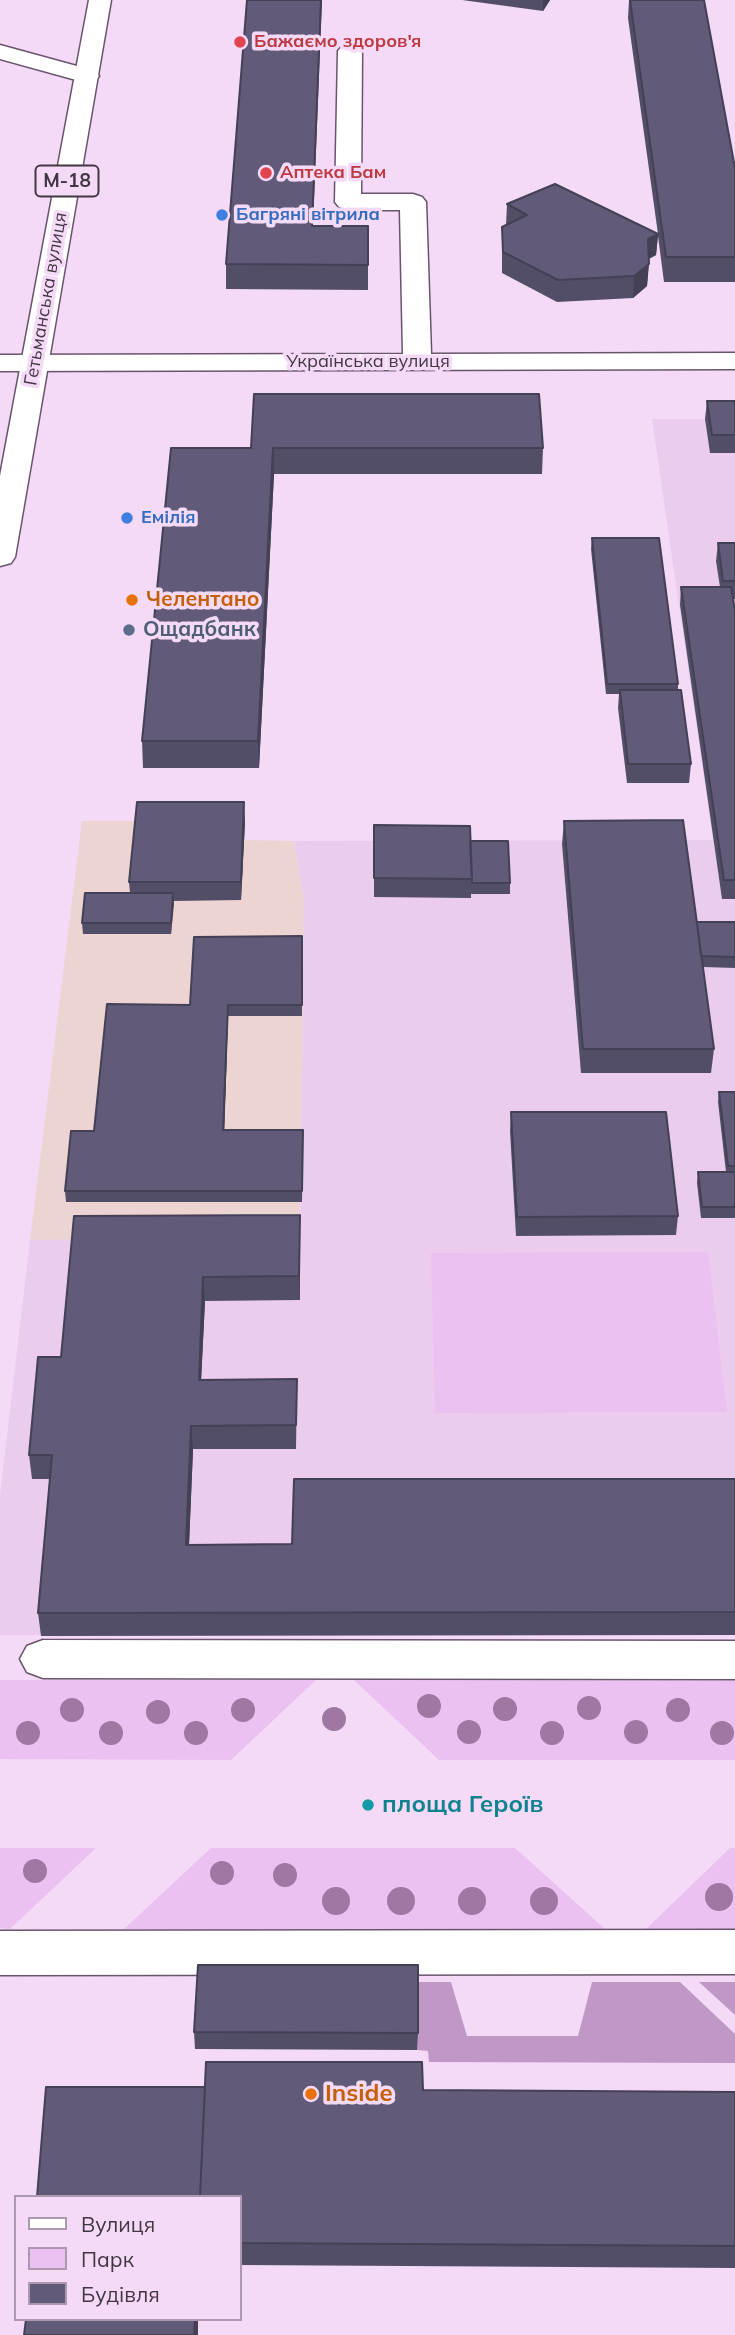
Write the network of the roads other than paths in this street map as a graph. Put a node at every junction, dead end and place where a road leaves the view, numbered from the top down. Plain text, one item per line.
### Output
1 (100, 0) edge
2 (350, 51) dead end
3 (0, 52) edge
4 (87, 76) junction
5 (735, 360) edge
6 (416, 362) junction
7 (0, 363) edge
8 (33, 363) junction
9 (0, 556) edge
10 (43, 1659) dead end
11 (735, 1660) edge
12 (735, 1952) edge
13 (0, 1953) edge

1 - 4 main road, Гетьманська вулиця / М-18
2 - 6 main road
3 - 4 main road
4 - 8 main road, Гетьманська вулиця / М-18
5 - 6 main road, Українська вулиця
6 - 8 main road, Українська вулиця
7 - 8 main road, Українська вулиця
8 - 9 main road, Гетьманська вулиця / М-18
10 - 11 main road
12 - 13 main road

